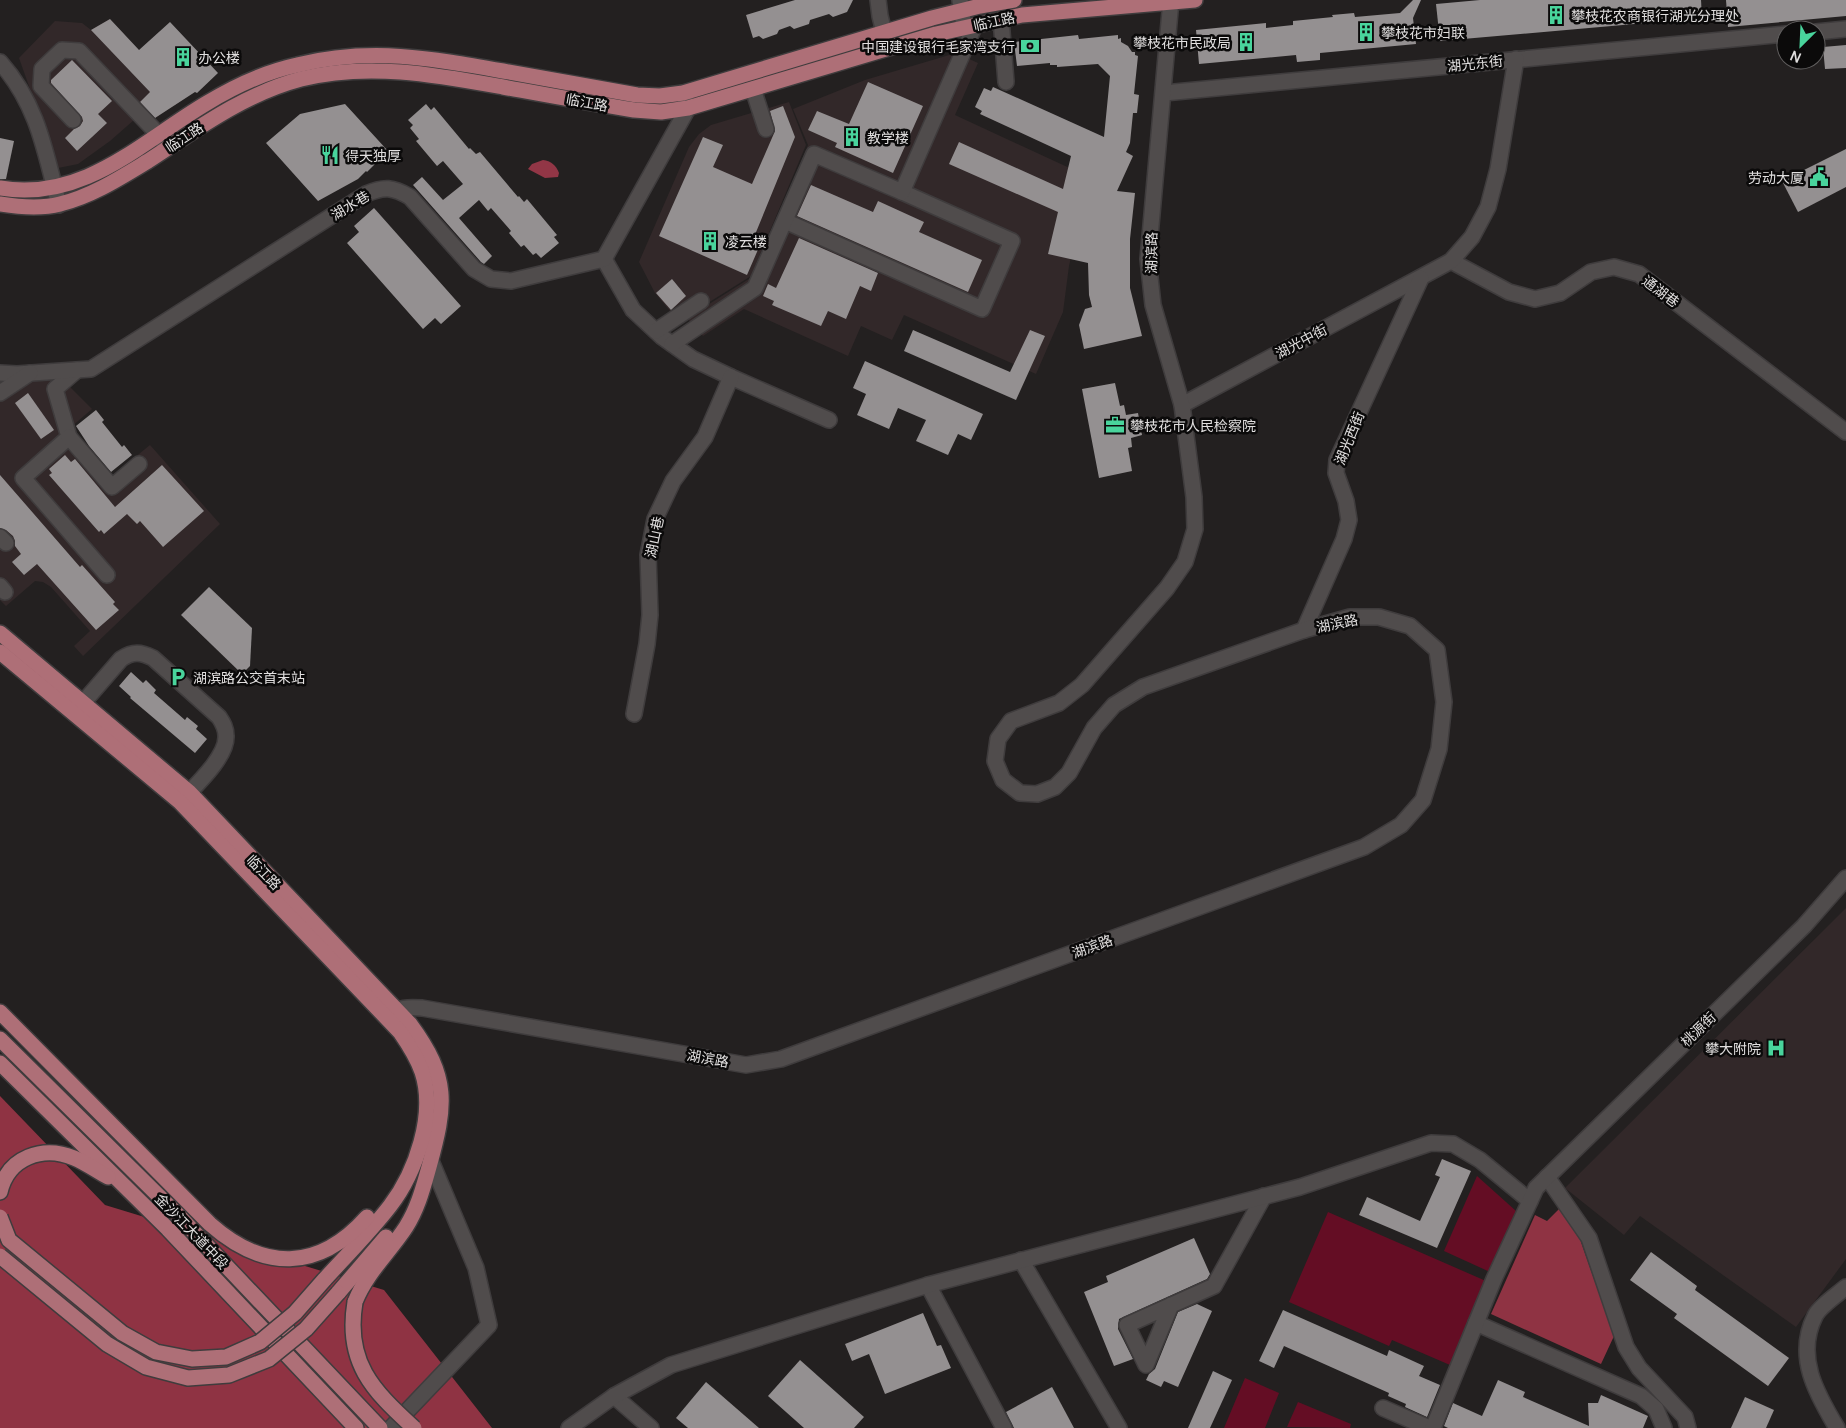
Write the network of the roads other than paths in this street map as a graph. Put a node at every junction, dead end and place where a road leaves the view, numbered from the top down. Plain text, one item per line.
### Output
1 (878, 0) edge
2 (1014, 0) edge
3 (1195, 0) edge
4 (1171, 1) edge
5 (1127, 3) edge
6 (1110, 4) edge
7 (960, 5) edge
8 (1001, 19) junction
9 (969, 26) junction
10 (1846, 29) edge
11 (1826, 31) edge
12 (884, 32) junction
13 (1776, 35) edge
14 (1516, 59) junction
15 (0, 62) edge
16 (1006, 82) dead end
17 (753, 89) junction
18 (683, 93) junction
19 (1164, 93) junction
20 (688, 108) junction
21 (73, 120) dead end
22 (766, 129) dead end
23 (159, 135) junction
24 (167, 148) junction
25 (0, 188) edge
26 (54, 188) junction
27 (902, 192) junction
28 (0, 204) edge
29 (59, 205) junction
30 (785, 221) junction
31 (604, 259) junction
32 (1451, 261) junction
33 (1420, 278) junction
34 (701, 301) dead end
35 (656, 331) junction
36 (672, 344) junction
37 (77, 370) junction
38 (0, 373) edge
39 (30, 373) junction
40 (731, 378) junction
41 (0, 393) edge
42 (1182, 405) junction
43 (830, 420) dead end
44 (1846, 432) edge
45 (68, 437) junction
46 (139, 464) dead end
47 (107, 575) dead end
48 (1304, 630) junction
49 (0, 633) edge
50 (0, 652) edge
51 (78, 708) junction
52 (634, 714) dead end
53 (184, 797) junction
54 (1846, 878) edge
55 (0, 1012) edge
56 (391, 1014) junction
57 (0, 1039) edge
58 (0, 1063) edge
59 (431, 1160) junction
60 (415, 1163) junction
61 (125, 1186) junction
62 (1538, 1189) junction
63 (0, 1192) edge
64 (1264, 1196) junction
65 (0, 1217) edge
66 (0, 1256) edge
67 (1021, 1260) junction
68 (928, 1285) junction
69 (1846, 1286) edge
70 (1171, 1305) dead end
71 (1476, 1323) junction
72 (1654, 1384) junction
73 (614, 1396) junction
74 (1641, 1396) junction
75 (1383, 1408) dead end
76 (356, 1428) edge
77 (380, 1428) edge
78 (391, 1428) edge
79 (414, 1428) edge
80 (569, 1428) edge
81 (651, 1428) edge
82 (1004, 1428) edge
83 (1119, 1428) edge
84 (1431, 1428) edge
85 (1664, 1428) edge
86 (1688, 1428) edge
87 (1837, 1428) edge

1 - 12 street
2 - 7 main road, 临江路
3 - 4 main road, 临江路
4 - 5 main road, 临江路
4 - 19 street, 湖滨路
5 - 6 main road, 临江路
6 - 8 main road, 临江路
7 - 9 street
7 - 12 main road, 临江路
8 - 9 main road, 临江路
8 - 16 street
9 - 17 main road, 临江路
9 - 27 street
10 - 11 street
12 - 18 main road, 临江路
13 - 14 street, 湖光东街
14 - 19 street, 湖光东街
14 - 32 street
15 - 26 street
17 - 20 main road, 临江路
17 - 22 street
18 - 20 street
18 - 23 main road, 临江路
19 - 42 street, 湖滨路
20 - 24 main road, 临江路
20 - 31 street
21 - 23 street
23 - 24 street
23 - 26 main road, 临江路
24 - 29 main road, 临江路
25 - 26 main road, 临江路
26 - 29 street
27 - 30 street
27 - 30 street
28 - 29 main road, 临江路
30 - 36 street
31 - 35 street
31 - 37 street, 湖水巷
32 - 33 street, 湖光中街
32 - 44 street, 通湖巷
33 - 42 street, 湖光中街
33 - 48 street, 湖光西街
34 - 35 street
35 - 36 street
36 - 40 street
37 - 39 street, 湖水巷
37 - 45 street
38 - 39 street, 湖水巷
39 - 41 street
40 - 43 street
40 - 52 street, 湖山巷
42 - 48 street, 湖滨路
45 - 46 street
45 - 47 street
48 - 56 street, 湖滨路
49 - 51 main road, 临江路
50 - 51 main road, 临江路
51 - 53 main road, 临江路
51 - 53 street
53 - 56 main road, 临江路
54 - 62 street, 桃源街
55 - 60 main road
56 - 59 main road, 临江路
56 - 60 main road, 临江路
57 - 77 main road, 金沙江大道中段
58 - 61 main road, 金沙江大道中段
59 - 66 main road, bridge
59 - 78 street
59 - 79 main road, bridge
60 - 65 main road, 临江路, bridge
61 - 63 main road
61 - 76 main road, 金沙江大道中段
62 - 64 street
62 - 71 street
62 - 72 street
64 - 67 street
64 - 70 street
67 - 68 street
67 - 83 street
68 - 73 street
68 - 82 street
69 - 87 street
71 - 74 street
71 - 84 street
72 - 74 street
72 - 86 street
73 - 80 street
73 - 81 street
74 - 85 street
75 - 84 street

